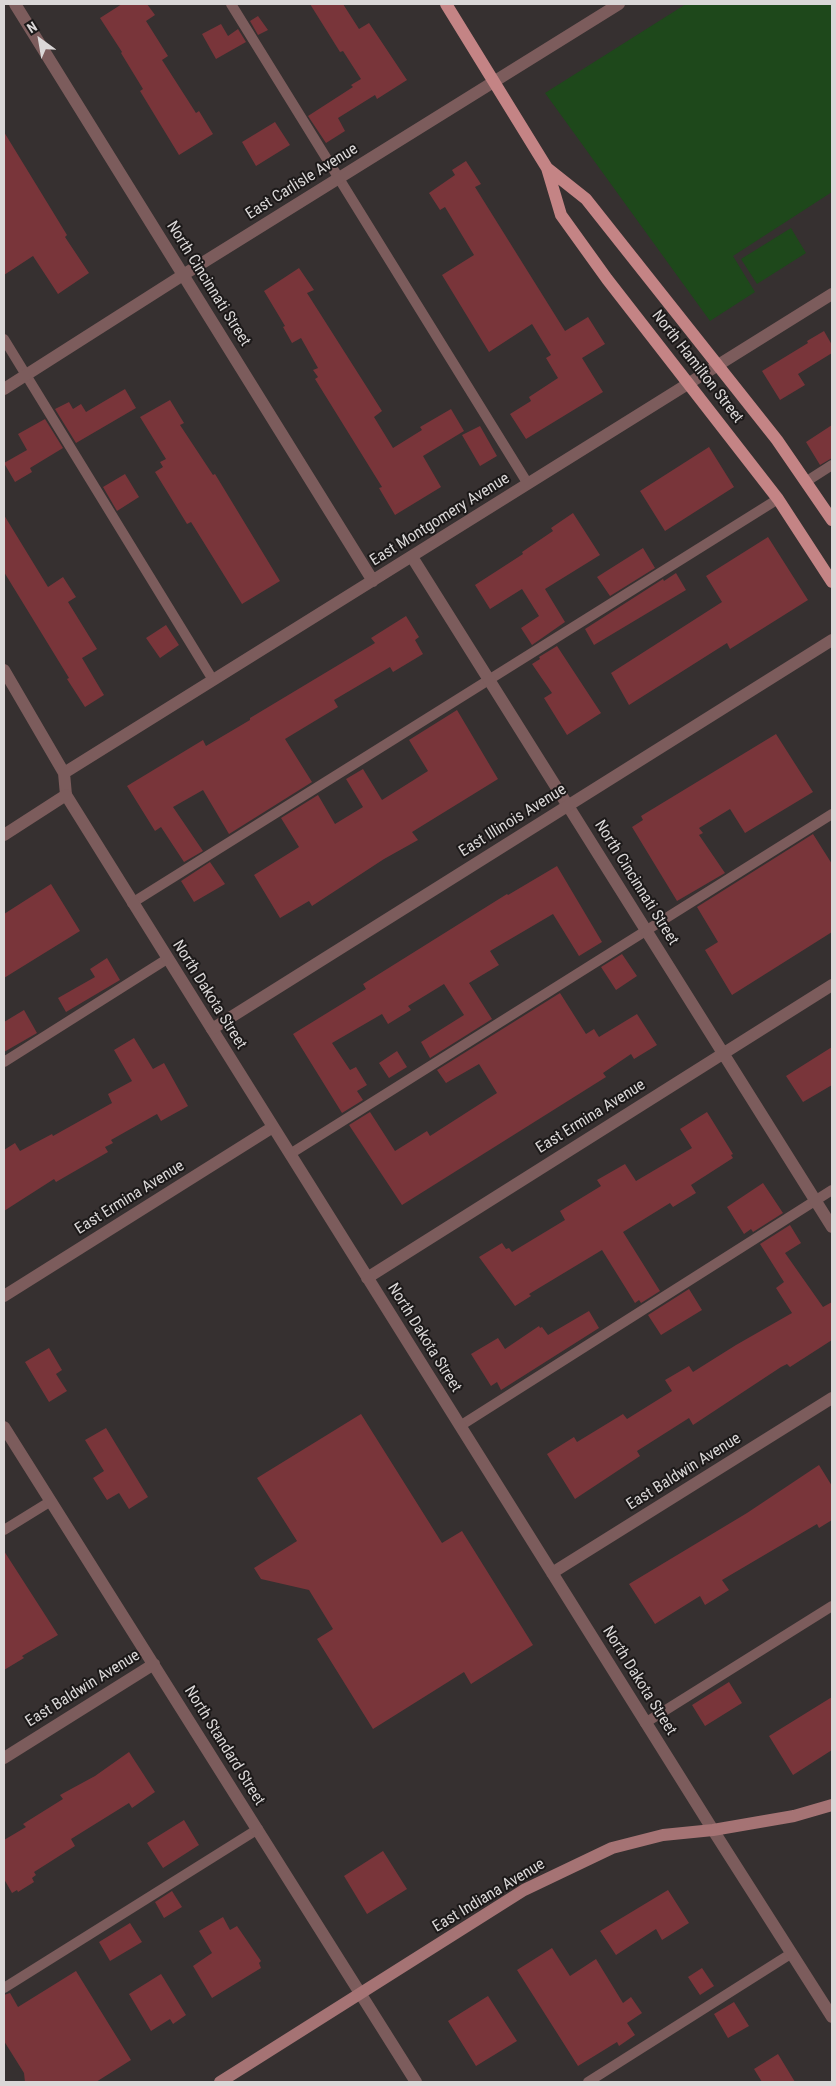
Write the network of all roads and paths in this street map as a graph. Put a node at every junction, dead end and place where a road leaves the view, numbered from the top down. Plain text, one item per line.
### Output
1 (15, 4) edge
2 (231, 4) edge
3 (446, 4) edge
4 (619, 4) edge
5 (494, 82) junction
6 (547, 168) junction
7 (339, 179) junction
8 (183, 275) junction
9 (832, 294) edge
10 (4, 339) edge
11 (718, 364) junction
12 (26, 375) junction
13 (689, 382) junction
14 (4, 389) edge
15 (832, 465) edge
16 (807, 481) junction
17 (528, 484) junction
18 (778, 499) junction
19 (832, 520) edge
20 (412, 557) junction
21 (373, 581) junction
22 (832, 582) edge
23 (832, 640) edge
24 (4, 670) edge
25 (489, 679) junction
26 (213, 680) junction
27 (64, 773) junction
28 (66, 795) junction
29 (568, 806) junction
30 (832, 814) edge
31 (4, 834) edge
32 (132, 902) junction
33 (647, 932) junction
34 (167, 959) junction
35 (832, 985) edge
36 (212, 1029) junction
37 (723, 1053) junction
38 (4, 1062) edge
39 (273, 1127) junction
40 (290, 1154) junction
41 (832, 1190) edge
42 (816, 1200) junction
43 (832, 1227) edge
44 (367, 1278) junction
45 (4, 1296) edge
46 (832, 1398) edge
47 (460, 1426) junction
48 (4, 1427) edge
49 (52, 1501) junction
50 (4, 1530) edge
51 (552, 1573) junction
52 (832, 1606) edge
53 (154, 1664) junction
54 (646, 1723) junction
55 (4, 1758) edge
56 (832, 1804) edge
57 (258, 1830) junction
58 (712, 1830) junction
59 (792, 1953) junction
60 (4, 1988) edge
61 (362, 1993) junction
62 (832, 2017) edge
63 (220, 2082) edge
64 (416, 2082) edge
65 (588, 2082) edge

1 - 8 street, North Cincinnati Street
2 - 7 lane
3 - 5 main road, North Hamilton Street
4 - 5 street, East Carlisle Avenue
5 - 6 main road, North Hamilton Street
5 - 7 street, East Carlisle Avenue
6 - 11 main road, North Hamilton Street
6 - 13 main road, North Hamilton Street
7 - 8 street, East Carlisle Avenue
7 - 17 lane
8 - 12 street, East Carlisle Avenue
8 - 21 street, North Cincinnati Street
9 - 11 street, East Montgomery Avenue
10 - 12 lane
11 - 13 street, East Montgomery Avenue
11 - 16 main road, North Hamilton Street
12 - 14 street, East Carlisle Avenue
12 - 26 lane
13 - 17 street, East Montgomery Avenue
13 - 18 main road, North Hamilton Street
15 - 16 lane
16 - 19 main road, North Hamilton Street
17 - 20 street, East Montgomery Avenue
18 - 22 main road, North Hamilton Street
18 - 25 lane
20 - 21 street, East Montgomery Avenue
20 - 25 street, North Cincinnati Street
21 - 26 street, East Montgomery Avenue
23 - 29 street, East Illinois Avenue
24 - 27 street, North Dakota Street
25 - 29 street, North Cincinnati Street
25 - 32 lane
26 - 27 street, East Montgomery Avenue
27 - 28 street, North Dakota Street
28 - 31 street
28 - 32 street, North Dakota Street
29 - 33 street, North Cincinnati Street
29 - 36 street, East Illinois Avenue
30 - 33 lane
32 - 34 street, North Dakota Street
33 - 37 street, North Cincinnati Street
33 - 40 lane
34 - 36 street, North Dakota Street
34 - 38 lane
35 - 37 street, East Ermina Avenue
36 - 39 street, North Dakota Street
37 - 42 street, North Cincinnati Street
37 - 44 street, East Ermina Avenue
39 - 40 street, North Dakota Street
39 - 45 street, East Ermina Avenue
40 - 44 street, North Dakota Street
41 - 42 lane
42 - 43 street, North Cincinnati Street
42 - 47 lane
44 - 47 street, North Dakota Street
46 - 51 street, East Baldwin Avenue
47 - 51 street, North Dakota Street
48 - 49 street, North Standard Street
49 - 50 lane
49 - 53 street, North Standard Street
51 - 54 street, North Dakota Street
52 - 54 lane
53 - 55 street, East Baldwin Avenue
53 - 57 street, North Standard Street
54 - 58 street, North Dakota Street
56 - 58 main road, East Indiana Avenue
57 - 60 lane
57 - 61 street, North Standard Street
58 - 59 street, North Dakota Street
58 - 61 main road, East Indiana Avenue
59 - 62 street, North Dakota Street
59 - 65 lane
61 - 63 main road, East Indiana Avenue
61 - 64 street, North Standard Street

